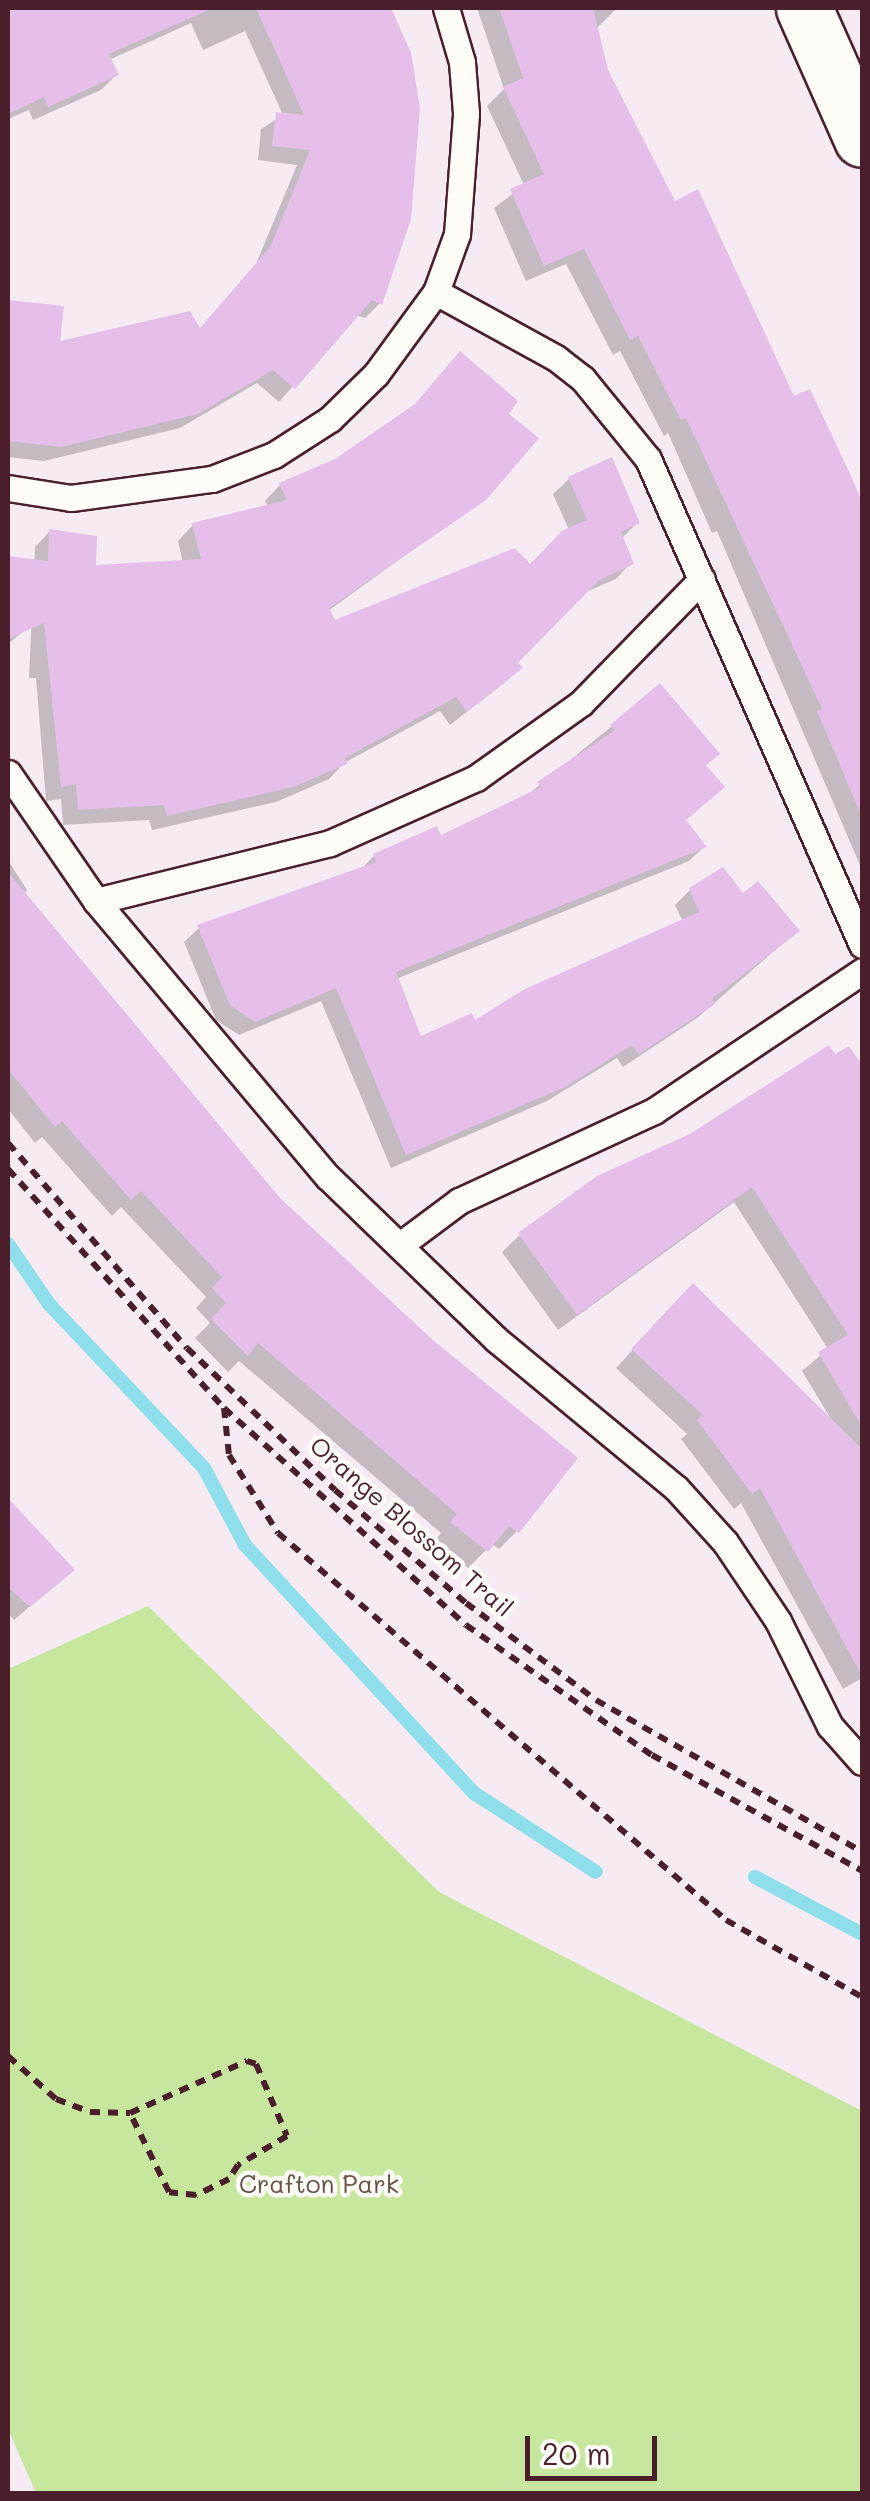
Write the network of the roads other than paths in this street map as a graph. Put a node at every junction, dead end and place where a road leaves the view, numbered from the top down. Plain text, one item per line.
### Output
1 (446, 8) edge
2 (804, 8) edge
3 (862, 139) edge
4 (436, 292) junction
5 (8, 488) edge
6 (702, 579) junction
7 (8, 773) edge
8 (96, 902) junction
9 (862, 945) edge
10 (862, 972) edge
11 (400, 1245) junction
12 (862, 1762) edge

1 - 4 lane
2 - 3 street
4 - 5 lane
4 - 6 lane
6 - 8 lane
6 - 9 lane
7 - 8 lane
8 - 11 lane
10 - 11 lane
11 - 12 lane

